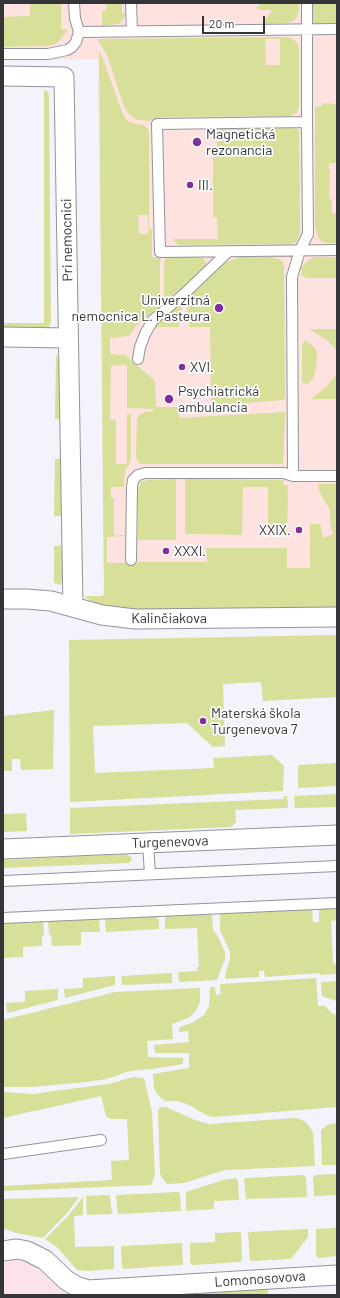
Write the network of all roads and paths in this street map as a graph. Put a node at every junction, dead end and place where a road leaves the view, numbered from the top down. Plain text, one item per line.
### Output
1 (74, 3) edge
2 (131, 3) edge
3 (307, 3) edge
4 (307, 29) junction
5 (337, 29) edge
6 (132, 31) junction
7 (79, 32) junction
8 (3, 54) edge
9 (3, 76) edge
10 (307, 122) junction
11 (300, 250) junction
12 (337, 250) edge
13 (229, 251) junction
14 (3, 337) edge
15 (68, 338) junction
16 (138, 359) dead end
17 (293, 476) junction
18 (337, 476) edge
19 (131, 560) dead end
20 (3, 599) edge
21 (73, 606) junction
22 (337, 617) edge
23 (337, 835) edge
24 (148, 843) junction
25 (3, 849) edge
26 (337, 866) edge
27 (150, 874) junction
28 (3, 881) edge
29 (337, 903) edge
30 (3, 918) edge
31 (101, 1140) dead end
32 (3, 1154) edge
33 (3, 1251) edge
34 (337, 1275) edge
35 (181, 1290) edge
36 (89, 1292) edge

1 - 7 lane
2 - 6 lane
3 - 4 lane
4 - 5 lane
4 - 6 lane
4 - 10 lane
6 - 7 lane
7 - 8 lane
9 - 15 street, Pri nemocnici
10 - 11 lane
10 - 13 lane
11 - 12 lane
11 - 13 lane
11 - 17 lane
13 - 16 lane
14 - 15 street
15 - 21 street, Pri nemocnici
17 - 18 lane
17 - 19 lane
20 - 21 street, Kalinčiakova
21 - 22 street, Kalinčiakova
23 - 24 street, Turgenevova
24 - 25 street, Turgenevova
24 - 27 lane
26 - 27 lane
27 - 28 lane
29 - 30 lane
31 - 32 lane
33 - 36 street, Lomonosovova
34 - 35 street, Lomonosovova
35 - 36 street, Lomonosovova

